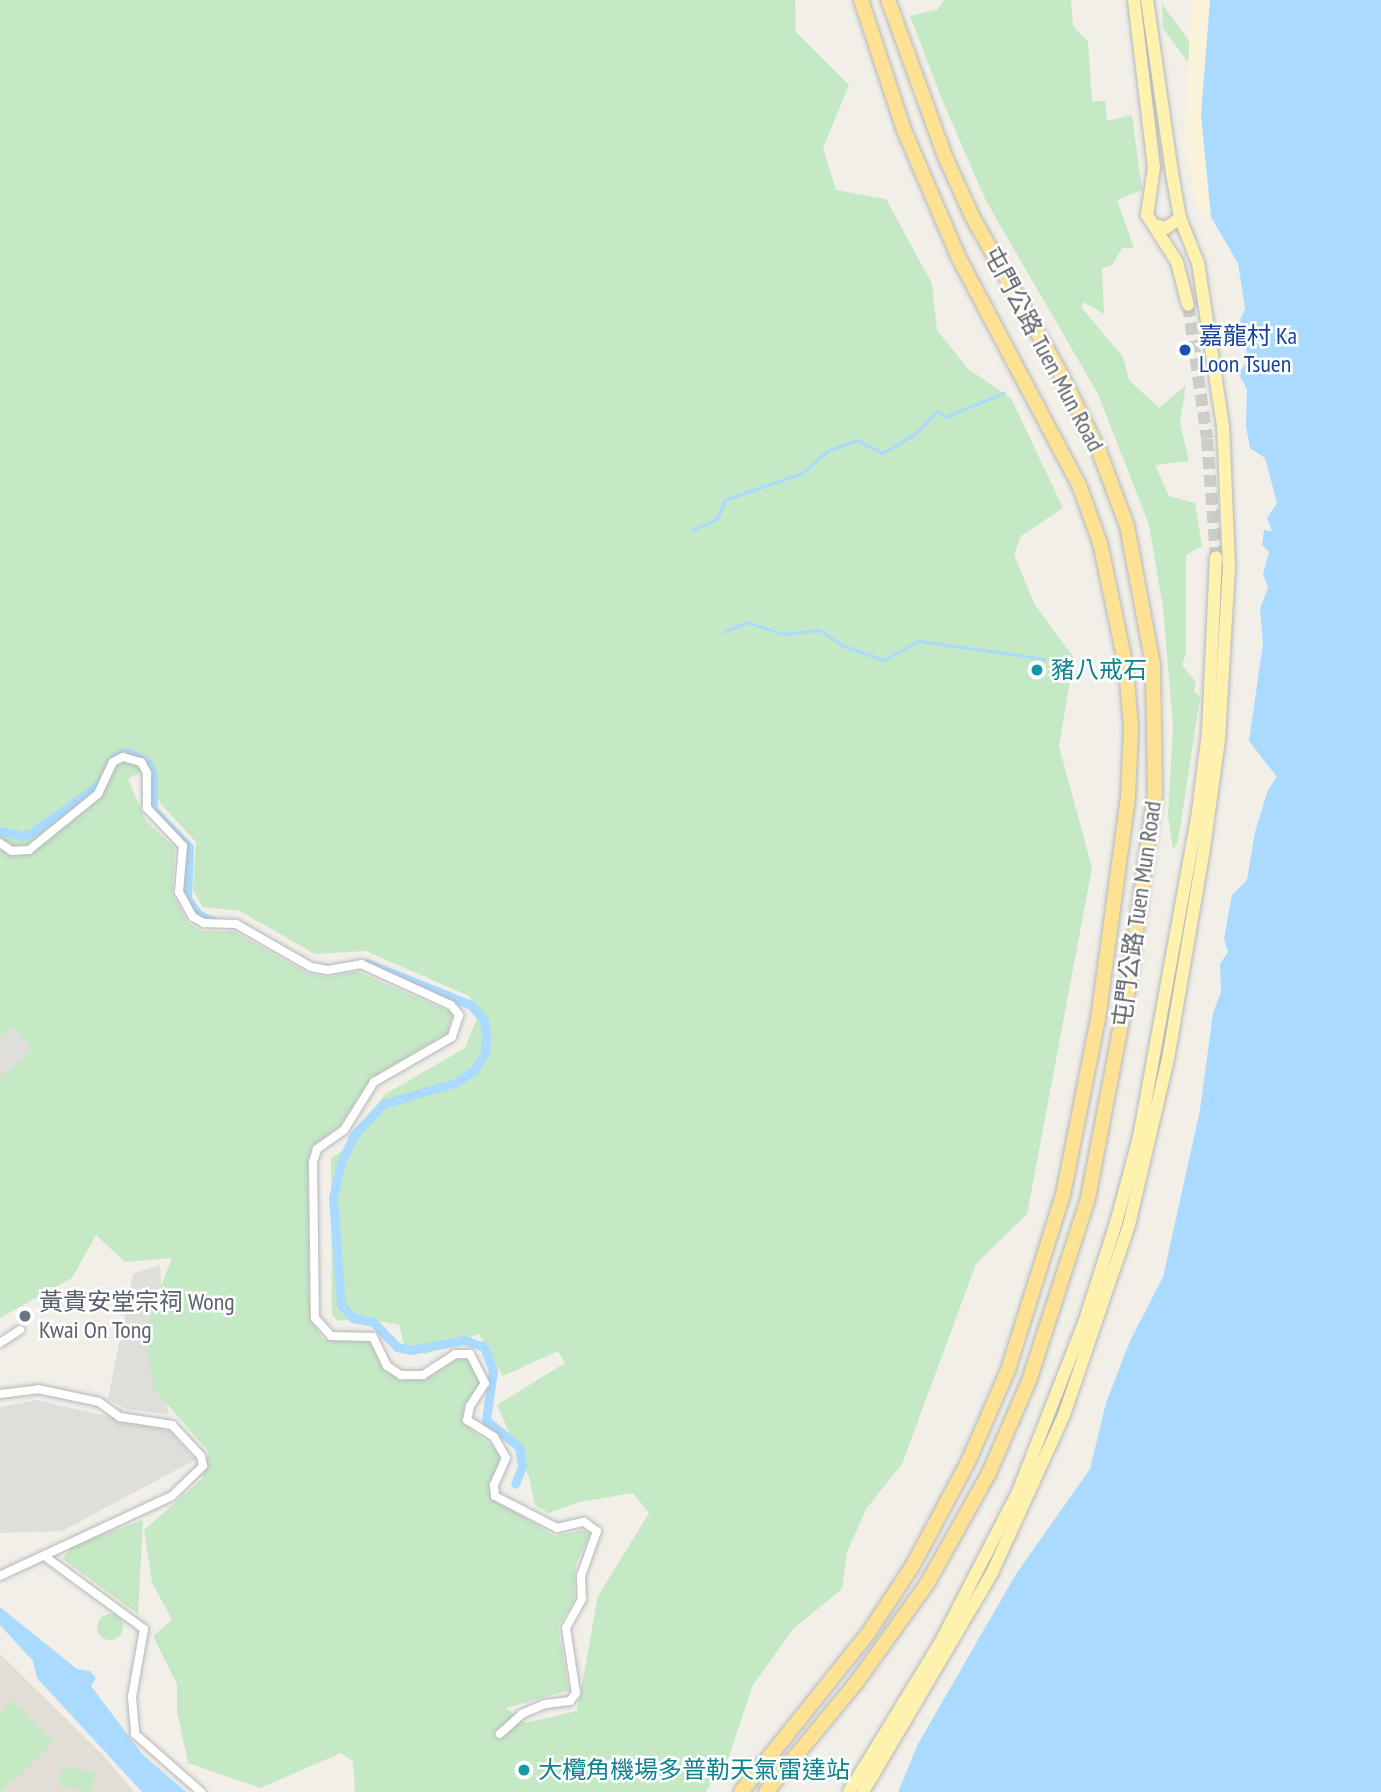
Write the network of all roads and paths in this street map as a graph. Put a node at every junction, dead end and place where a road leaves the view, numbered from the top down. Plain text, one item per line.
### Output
1 (861, 0) edge
2 (888, 0) edge
3 (1134, 0) edge
4 (1147, 0) edge
5 (1151, 198) junction
6 (1179, 200) junction
7 (1181, 218) junction
8 (1154, 225) junction
9 (1188, 304) tunnel mouth
10 (1216, 557) tunnel mouth
11 (0, 843) edge
12 (1196, 854) junction
13 (20, 1330) dead end
14 (0, 1343) edge
15 (0, 1394) edge
16 (47, 1558) junction
17 (0, 1576) edge
18 (500, 1734) dead end
19 (201, 1792) edge
20 (741, 1792) edge
21 (766, 1792) edge
22 (849, 1792) edge
23 (863, 1792) edge

1 - 20 highway, 屯門公路 Tuen Mun Road
2 - 21 highway, 屯門公路 Tuen Mun Road
3 - 5 main road
4 - 6 main road
5 - 6 main road
5 - 8 main road
6 - 7 main road
7 - 8 main road
7 - 12 main road
8 - 9 main road
10 - 12 main road
11 - 18 street
12 - 22 main road
12 - 23 main road
13 - 14 street
15 - 16 street
16 - 17 street
16 - 19 street

